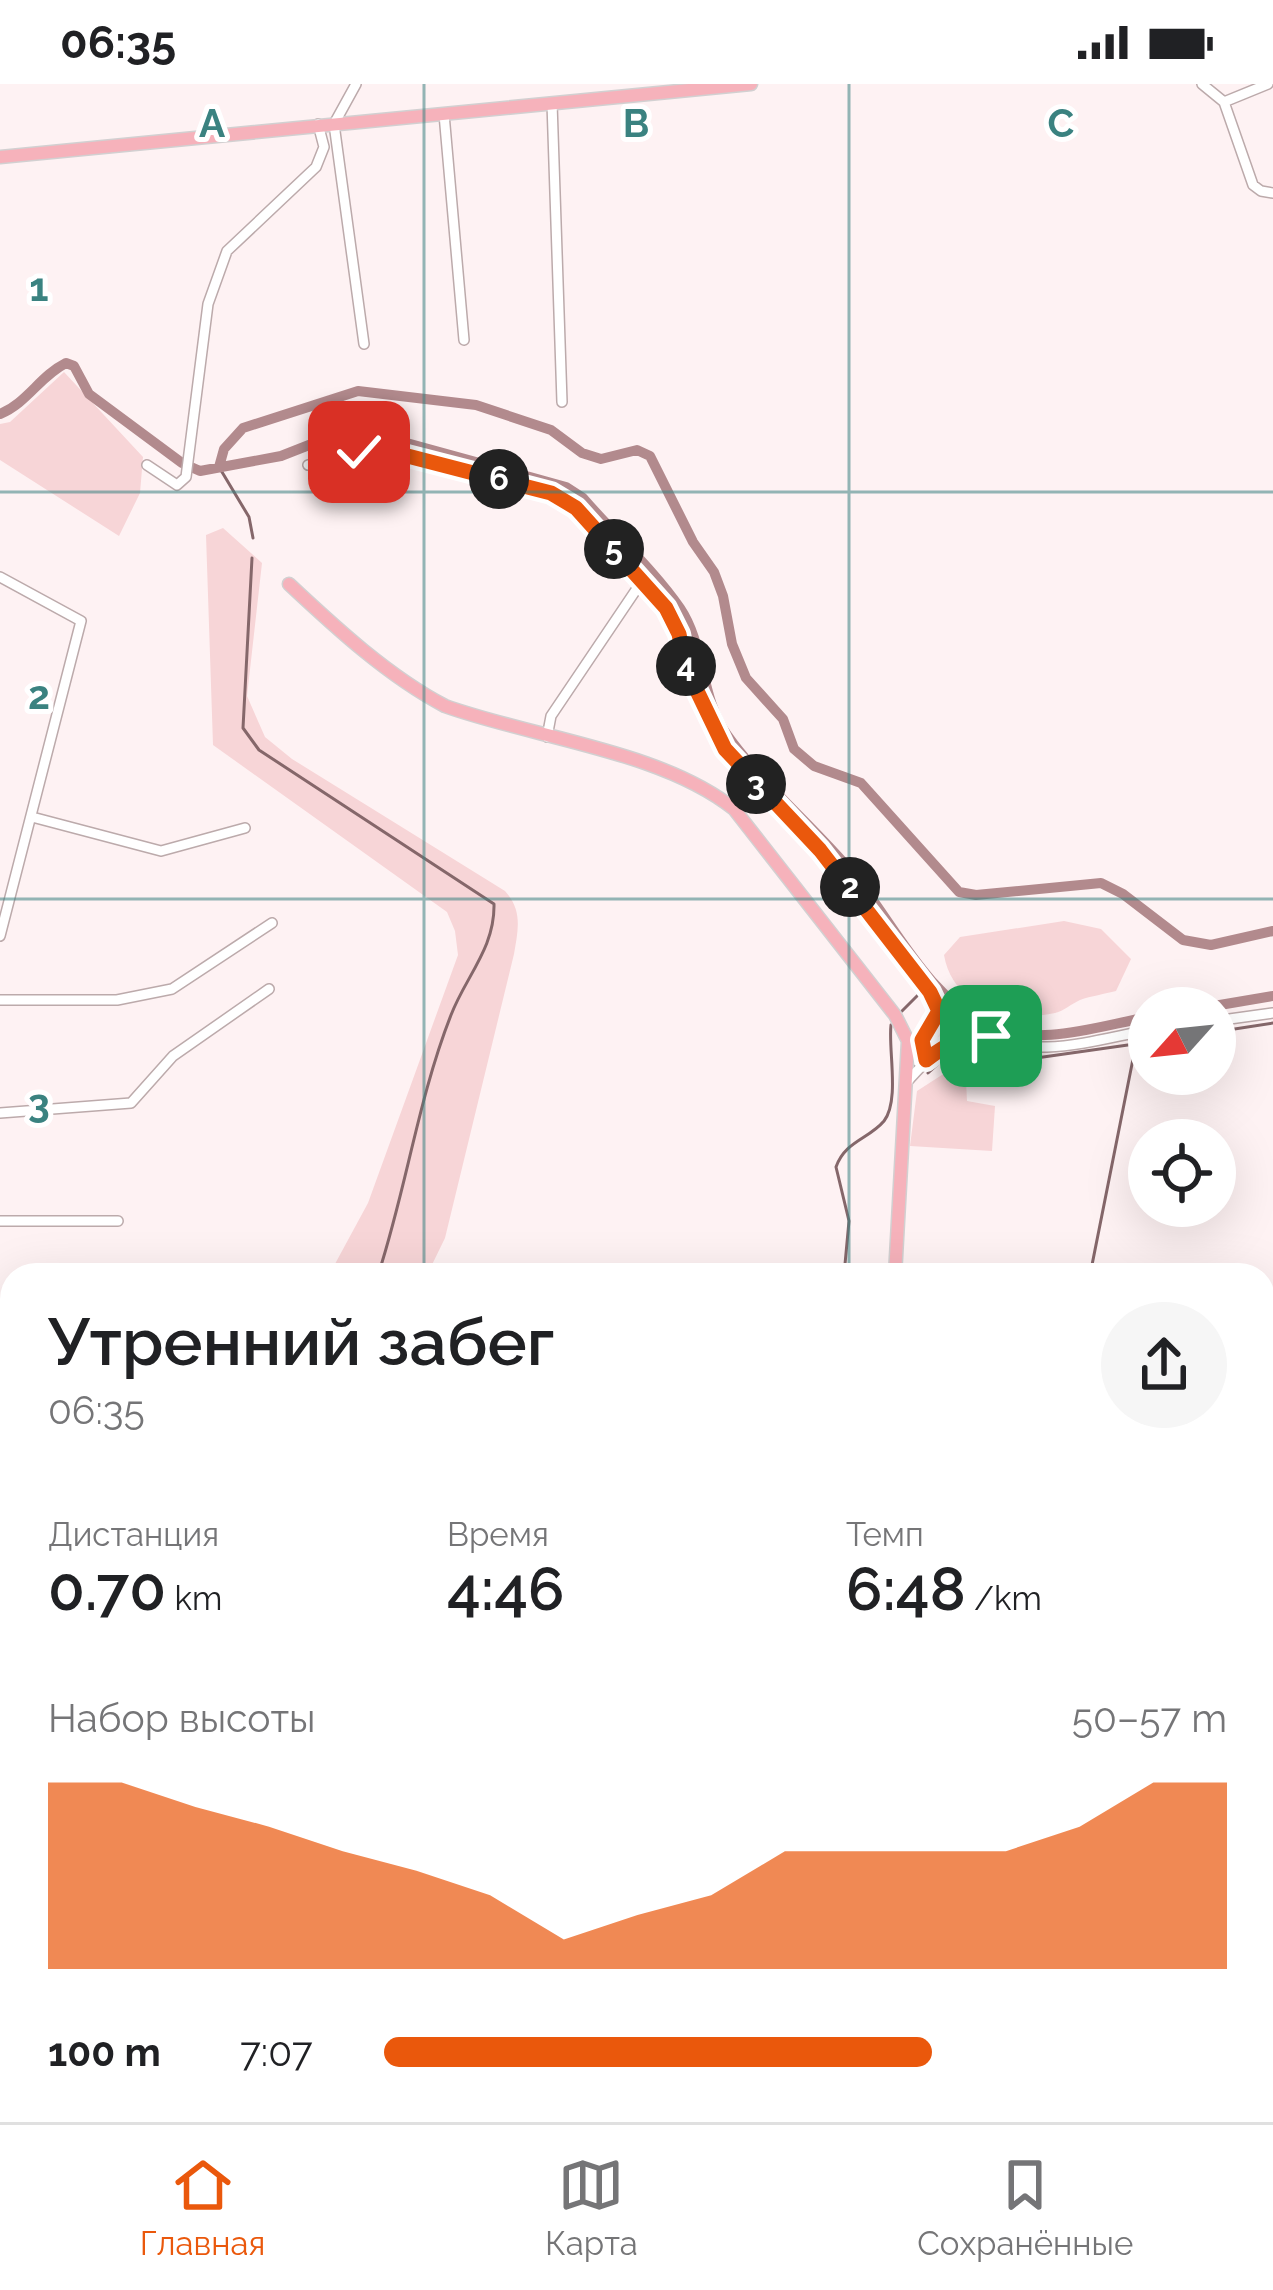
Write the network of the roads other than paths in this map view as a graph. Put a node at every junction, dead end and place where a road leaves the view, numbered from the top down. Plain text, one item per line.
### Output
1 (356, 84) edge
2 (751, 84) edge
3 (1202, 84) edge
4 (1268, 84) edge
5 (1224, 102) junction
6 (552, 103) junction
7 (444, 114) junction
8 (318, 124) junction
9 (334, 124) junction
10 (0, 157) edge
11 (1272, 195) edge
12 (464, 340) dead end
13 (364, 344) dead end
14 (562, 402) dead end
15 (147, 465) dead end
16 (308, 465) dead end
17 (0, 577) edge
18 (642, 581) junction
19 (289, 584) dead end
20 (547, 737) junction
21 (32, 817) junction
22 (245, 828) dead end
23 (272, 923) dead end
24 (0, 936) edge
25 (269, 989) dead end
26 (0, 1000) edge
27 (1273, 1013) edge
28 (1236, 1018) edge
29 (1128, 1034) edge
30 (915, 1040) junction
31 (926, 1060) junction
32 (906, 1084) junction
33 (0, 1113) edge
34 (0, 1221) edge
35 (118, 1221) dead end
36 (896, 1263) edge

1 - 9 street
2 - 6 main road
3 - 5 street
4 - 5 street
5 - 11 street
6 - 7 main road
6 - 14 street
7 - 9 main road
7 - 12 street
8 - 9 main road
8 - 10 main road
8 - 15 street
9 - 13 street
16 - 18 street
17 - 21 street
18 - 20 street
18 - 30 street
19 - 20 main road
20 - 30 main road
21 - 22 street
21 - 24 street
23 - 26 street
25 - 33 street
27 - 28 street
29 - 31 street
30 - 31 street
30 - 32 main road
31 - 32 street
32 - 36 main road
34 - 35 street

